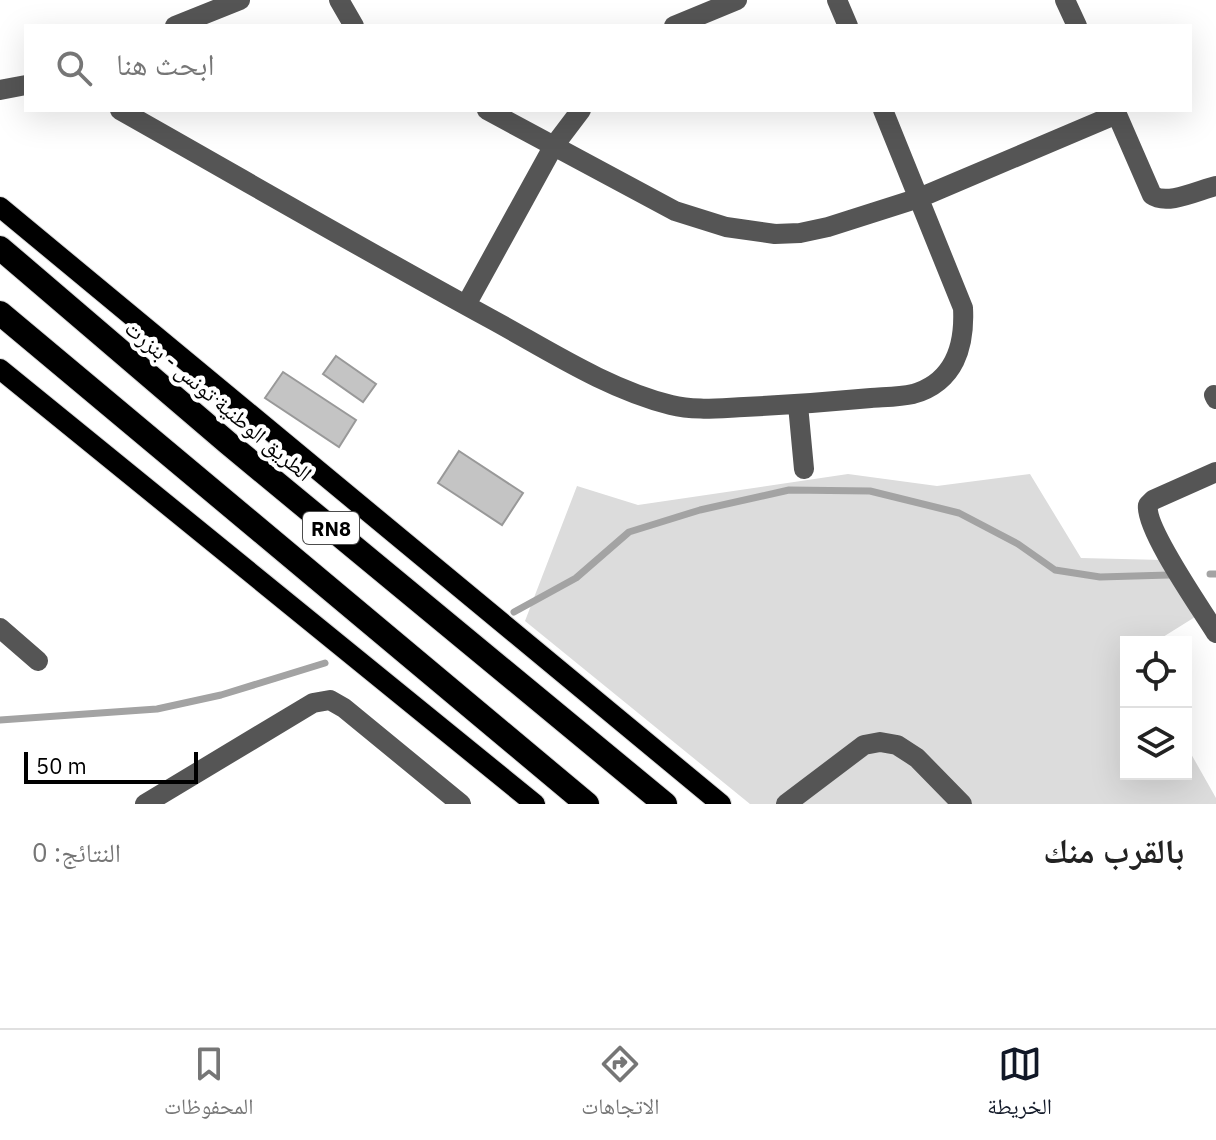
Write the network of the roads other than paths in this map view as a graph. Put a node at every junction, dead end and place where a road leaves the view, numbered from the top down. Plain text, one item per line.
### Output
1 (240, 0) edge
2 (339, 0) edge
3 (737, 0) edge
4 (837, 0) edge
5 (1065, 0) edge
6 (180, 24) edge
7 (353, 24) edge
8 (679, 24) edge
9 (847, 24) edge
10 (1076, 24) edge
11 (24, 85) edge
12 (0, 90) edge
13 (124, 112) edge
14 (491, 112) edge
15 (579, 112) edge
16 (884, 112) edge
17 (1116, 112) edge
18 (553, 147) junction
19 (1216, 186) edge
20 (919, 198) junction
21 (0, 207) edge
22 (0, 248) edge
23 (466, 305) junction
24 (0, 313) edge
25 (0, 369) edge
26 (798, 405) junction
27 (804, 469) dead end
28 (1216, 472) edge
29 (0, 628) edge
30 (1216, 633) edge
31 (38, 661) dead end
32 (789, 803) edge
33 (145, 804) edge
34 (461, 804) edge
35 (535, 804) edge
36 (587, 804) edge
37 (665, 804) edge
38 (721, 804) edge
39 (962, 804) edge

1 - 6 street
2 - 7 street
3 - 8 street
4 - 9 street
5 - 10 street
11 - 12 street
13 - 23 street
14 - 18 street
15 - 18 street
16 - 20 street
17 - 19 street
17 - 20 street
18 - 20 street
18 - 23 street
20 - 26 street
21 - 38 main road
22 - 37 highway, الطريق الوطنية تونس - بنزرت / RN8
23 - 26 street
24 - 36 highway, RN8
25 - 35 main road
26 - 27 street
28 - 30 street
29 - 31 street
32 - 39 street
33 - 34 street

